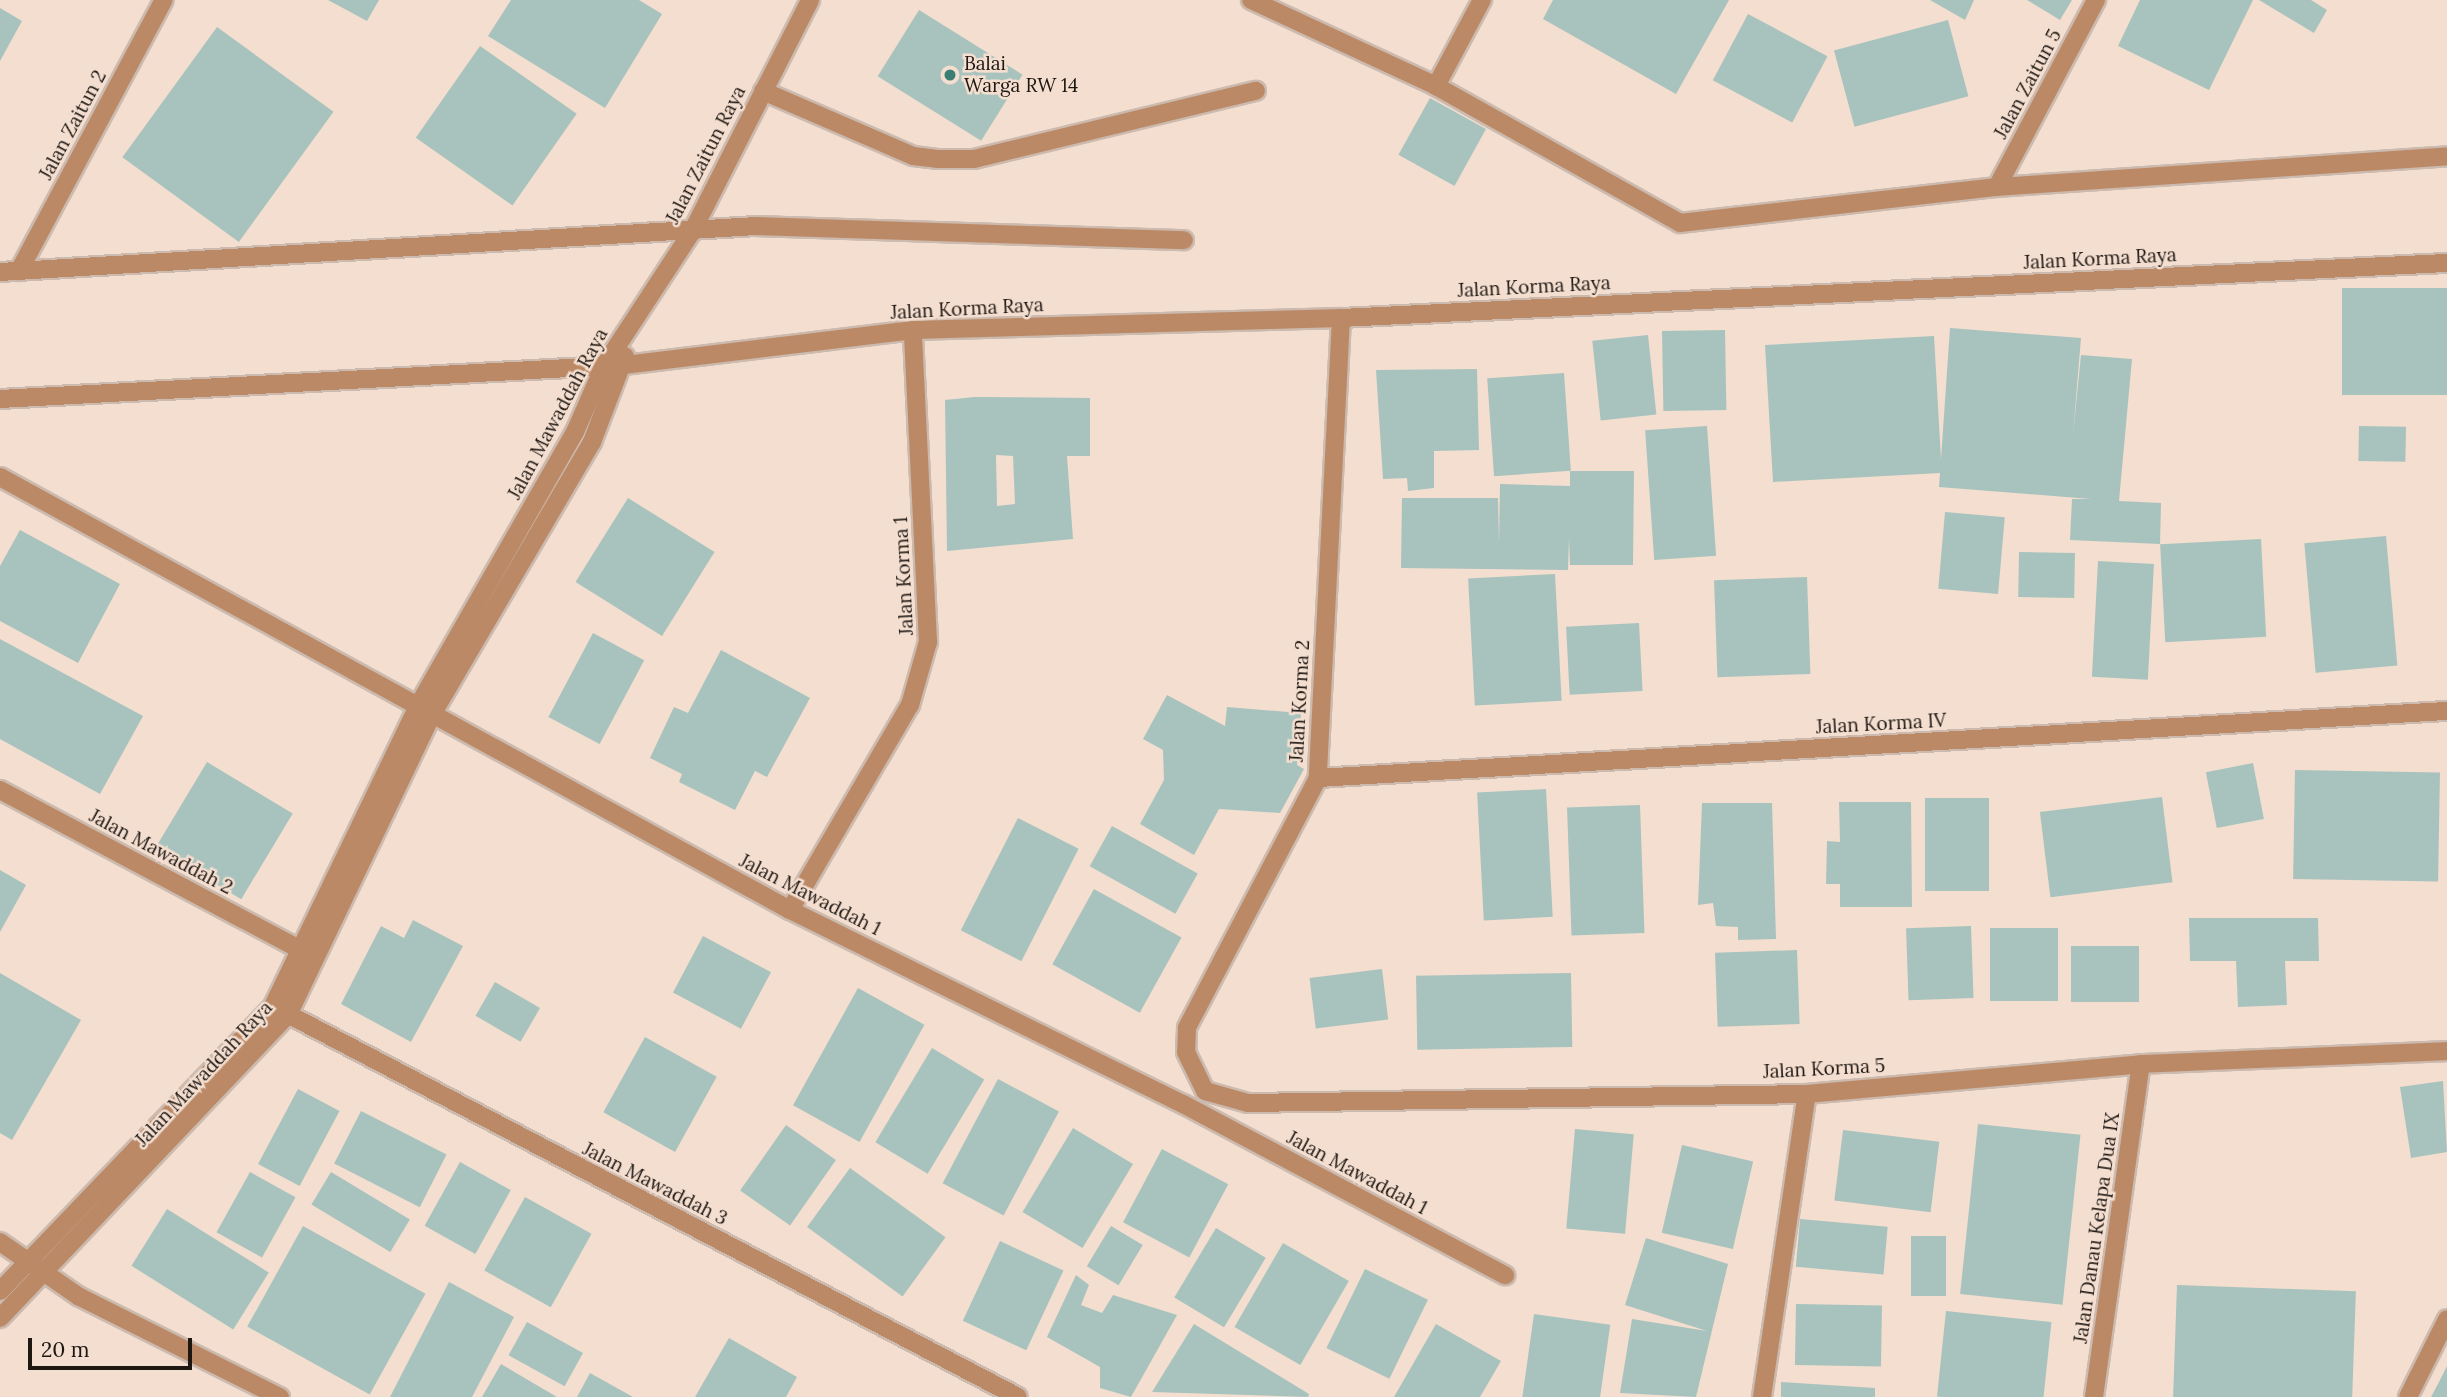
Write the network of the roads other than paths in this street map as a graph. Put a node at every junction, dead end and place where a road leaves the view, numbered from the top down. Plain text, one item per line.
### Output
1 (164, 0) edge
2 (810, 0) edge
3 (1251, 0) edge
4 (1482, 0) edge
5 (2096, 0) edge
6 (1436, 86) junction
7 (763, 91) junction
8 (1256, 91) dead end
9 (2447, 156) edge
10 (1997, 187) junction
11 (692, 230) junction
12 (1184, 240) dead end
13 (2447, 263) edge
14 (19, 271) junction
15 (0, 272) edge
16 (1341, 318) junction
17 (631, 325) junction
18 (913, 330) junction
19 (624, 365) junction
20 (604, 366) junction
21 (0, 399) edge
22 (0, 477) edge
23 (426, 709) junction
24 (2447, 711) edge
25 (1318, 778) junction
26 (0, 790) edge
27 (790, 910) junction
28 (303, 951) junction
29 (281, 1011) junction
30 (2447, 1051) edge
31 (2141, 1065) junction
32 (1205, 1091) junction
33 (1807, 1094) junction
34 (1190, 1108) junction
35 (0, 1242) edge
36 (30, 1263) junction
37 (45, 1274) junction
38 (1505, 1275) dead end
39 (0, 1292) edge
40 (0, 1318) edge
41 (2447, 1319) edge
42 (280, 1397) edge
43 (1018, 1397) edge
44 (1762, 1397) edge
45 (2094, 1397) edge
46 (2408, 1397) edge

1 - 14 street, Jalan Zaitun 2
2 - 7 street, Jalan Zaitun Raya
3 - 6 street
4 - 6 street
5 - 10 street, Jalan Zaitun 5
6 - 10 street
7 - 8 street
7 - 11 street, Jalan Zaitun Raya
9 - 10 street
11 - 12 street
11 - 14 street
11 - 17 street, Jalan Zaitun Raya
13 - 16 street, Jalan Korma Raya
14 - 15 street
16 - 18 street, Jalan Korma Raya
16 - 25 street, Jalan Korma 2
17 - 19 street, Jalan Mawaddah Raya
17 - 20 street, Jalan Mawaddah Raya
18 - 19 street, Jalan Korma Raya
18 - 27 street, Jalan Korma 1
19 - 20 street, Jalan Korma Raya
19 - 23 street, Jalan Mawaddah Raya
20 - 21 street, Jalan Korma Raya
20 - 23 street, Jalan Mawaddah Raya
22 - 23 street, Jalan Mawaddah 1
23 - 27 street, Jalan Mawaddah 1
23 - 28 street, Jalan Mawaddah Raya
23 - 29 street, Jalan Mawaddah Raya
24 - 25 street, Jalan Korma IV
25 - 32 street, Jalan Korma 2
26 - 28 street, Jalan Mawaddah 2
27 - 34 street, Jalan Mawaddah 1
28 - 29 street, Jalan Mawaddah Raya
29 - 36 street, Jalan Mawaddah Raya
29 - 37 street, Jalan Mawaddah Raya
29 - 43 street, Jalan Mawaddah 3
30 - 31 street, Jalan Korma 5
31 - 33 street, Jalan Korma 5
31 - 45 street, Jalan Danau Kelapa Dua IX
32 - 33 street, Jalan Korma 5
32 - 34 street
33 - 44 street
34 - 38 street, Jalan Mawaddah 1
35 - 36 street
36 - 37 street
36 - 39 street, Jalan Mawaddah Raya
37 - 40 street, Jalan Mawaddah Raya
37 - 42 street
41 - 46 street

